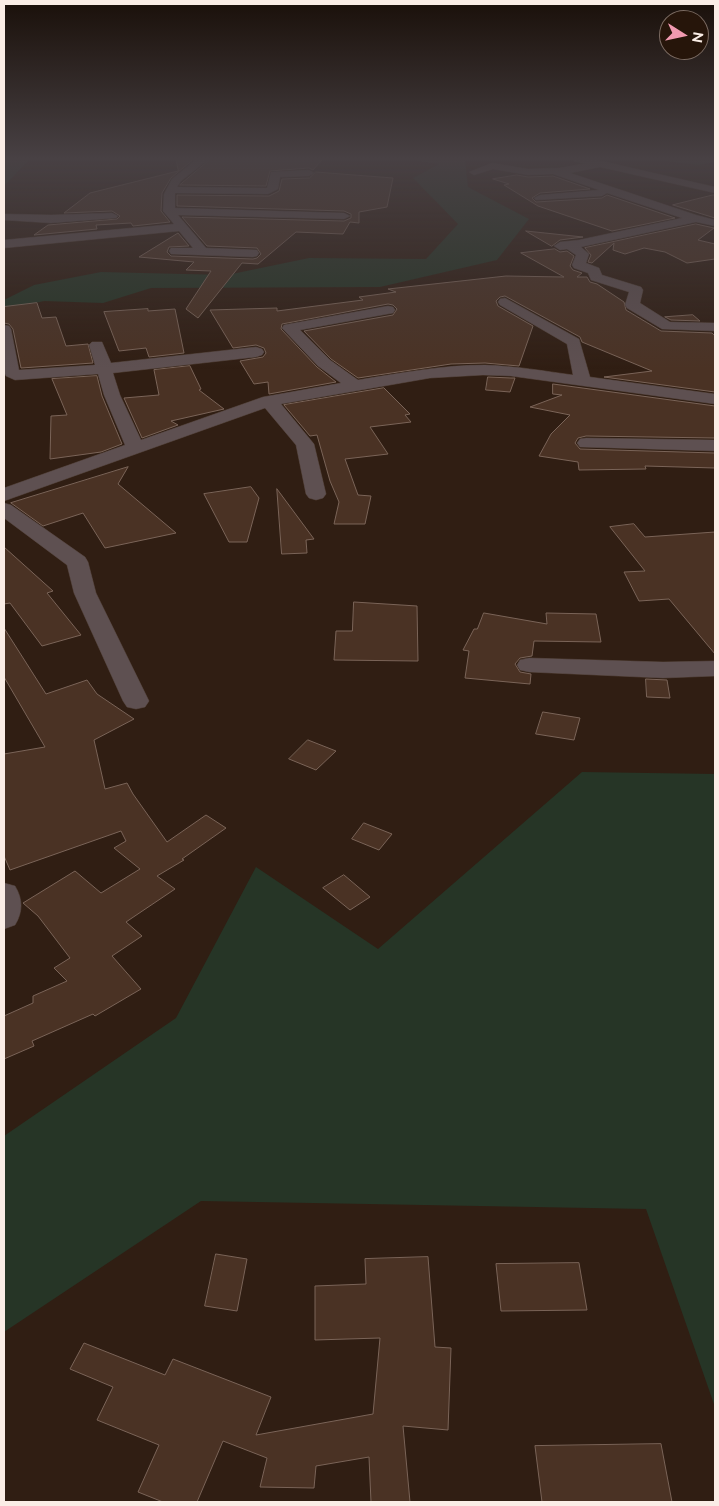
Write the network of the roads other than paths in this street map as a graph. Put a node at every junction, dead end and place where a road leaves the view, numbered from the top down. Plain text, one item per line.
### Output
1 (170, 228) edge
2 (185, 228) edge
3 (647, 228) edge
4 (4, 244) edge
5 (201, 250) junction
6 (175, 251) dead end
7 (253, 253) dead end
8 (505, 302) dead end
9 (388, 310) dead end
10 (715, 327) edge
11 (4, 329) edge
12 (97, 345) dead end
13 (256, 352) dead end
14 (104, 369) junction
15 (583, 381) junction
16 (357, 386) junction
17 (715, 400) edge
18 (269, 402) junction
19 (586, 443) dead end
20 (715, 446) edge
21 (135, 448) junction
22 (316, 494) dead end
23 (4, 495) edge
24 (4, 509) edge
25 (530, 665) dead end
26 (715, 669) edge
27 (136, 701) dead end
28 (4, 894) edge
29 (4, 917) edge

1 - 4 street
2 - 5 street
3 - 10 street
5 - 6 street
5 - 7 street
8 - 15 street
9 - 16 street
11 - 14 street
12 - 14 street
13 - 14 street
14 - 21 street
15 - 16 street
15 - 17 street
16 - 18 street
18 - 21 street
18 - 22 street
19 - 20 street
21 - 23 street
24 - 27 street
25 - 26 street
28 - 29 street

